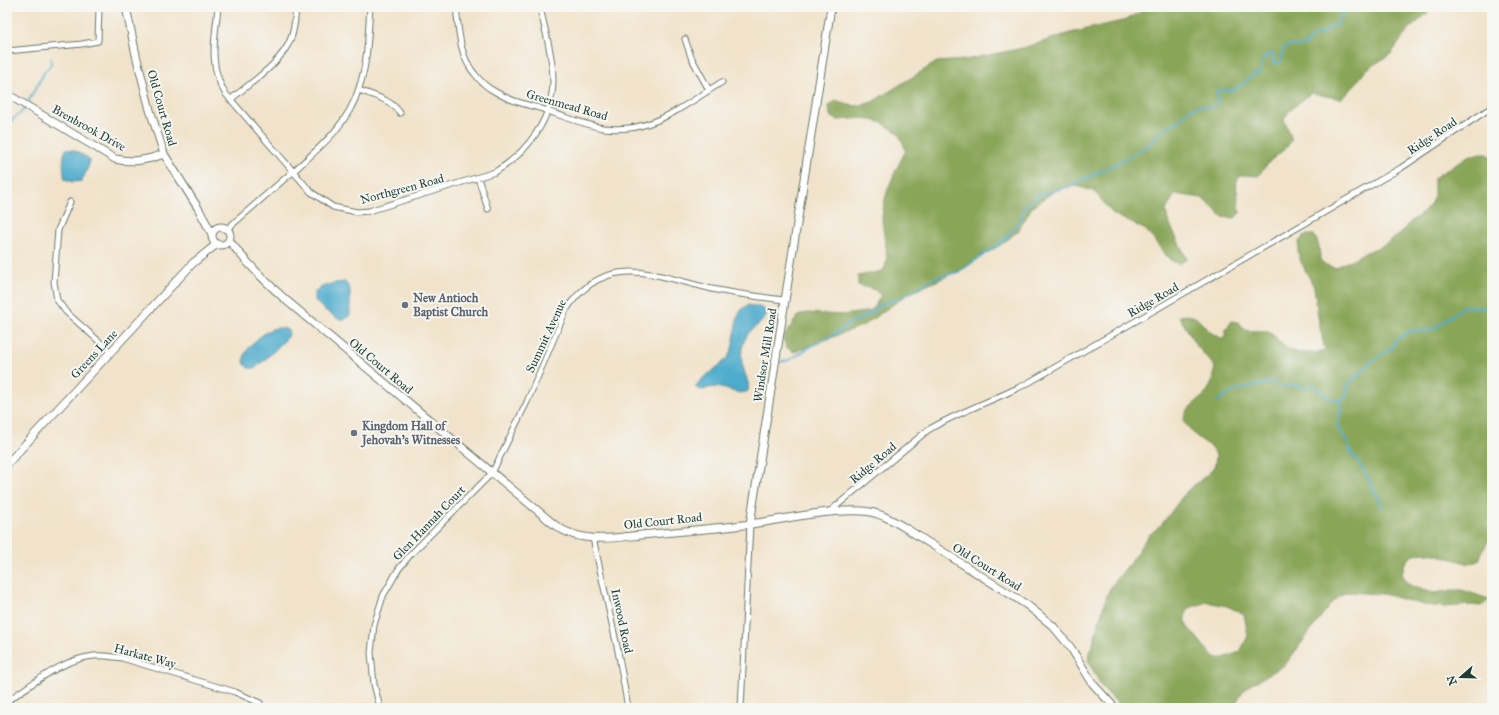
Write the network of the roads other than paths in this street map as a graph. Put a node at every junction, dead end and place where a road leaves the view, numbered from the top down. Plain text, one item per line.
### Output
1 (99, 7) edge
2 (126, 7) edge
3 (218, 7) edge
4 (296, 7) edge
5 (370, 7) edge
6 (456, 7) edge
7 (540, 7) edge
8 (831, 7) edge
9 (685, 39) dead end
10 (7, 51) edge
11 (722, 82) dead end
12 (359, 90) junction
13 (709, 90) junction
14 (7, 94) edge
15 (230, 100) junction
16 (1492, 107) edge
17 (547, 111) junction
18 (400, 113) dead end
19 (164, 154) junction
20 (293, 171) junction
21 (478, 178) junction
22 (70, 202) dead end
23 (198, 208) junction
24 (488, 209) dead end
25 (217, 228) junction
26 (227, 229) junction
27 (216, 240) junction
28 (229, 240) junction
29 (240, 255) junction
30 (784, 300) junction
31 (111, 352) junction
32 (7, 464) edge
33 (492, 473) junction
34 (828, 512) junction
35 (750, 524) junction
36 (593, 538) junction
37 (7, 701) edge
38 (260, 703) dead end
39 (380, 708) edge
40 (628, 708) edge
41 (741, 708) edge
42 (1115, 708) edge

1 - 10 street
2 - 19 main road, Old Court Road
3 - 15 street, Northgreen Road
4 - 15 street
5 - 12 street
6 - 17 street, Greenmead Road
7 - 17 street, Northgreen Road
8 - 30 main road, Windsor Mill Road
9 - 13 street
11 - 13 street, Greenmead Road
12 - 18 street
12 - 20 street
13 - 17 street, Greenmead Road
14 - 19 main road, Brenbrook Drive
15 - 20 street, Northgreen Road
16 - 34 street, Ridge Road
17 - 21 street, Northgreen Road
19 - 23 main road, Old Court Road
20 - 21 street, Northgreen Road
20 - 26 street
21 - 24 street
22 - 31 street
23 - 25 main road, Old Court Road
23 - 27 main road, Old Court Road
25 - 26 main road
25 - 27 main road
26 - 28 main road
27 - 28 main road
27 - 29 main road, Old Court Road
27 - 31 main road, Greens Lane
28 - 29 main road, Old Court Road
29 - 33 main road, Old Court Road
30 - 33 street, Summit Avenue
30 - 35 main road, Windsor Mill Road
31 - 32 main road, Greens Lane
33 - 36 main road, Old Court Road
33 - 39 street, Glen Hannah Court
34 - 35 main road, Old Court Road
34 - 42 main road, Old Court Road
35 - 36 main road, Old Court Road
35 - 41 street, Windsor Mill Road
36 - 40 street, Inwood Road
37 - 38 street, Harkate Way

